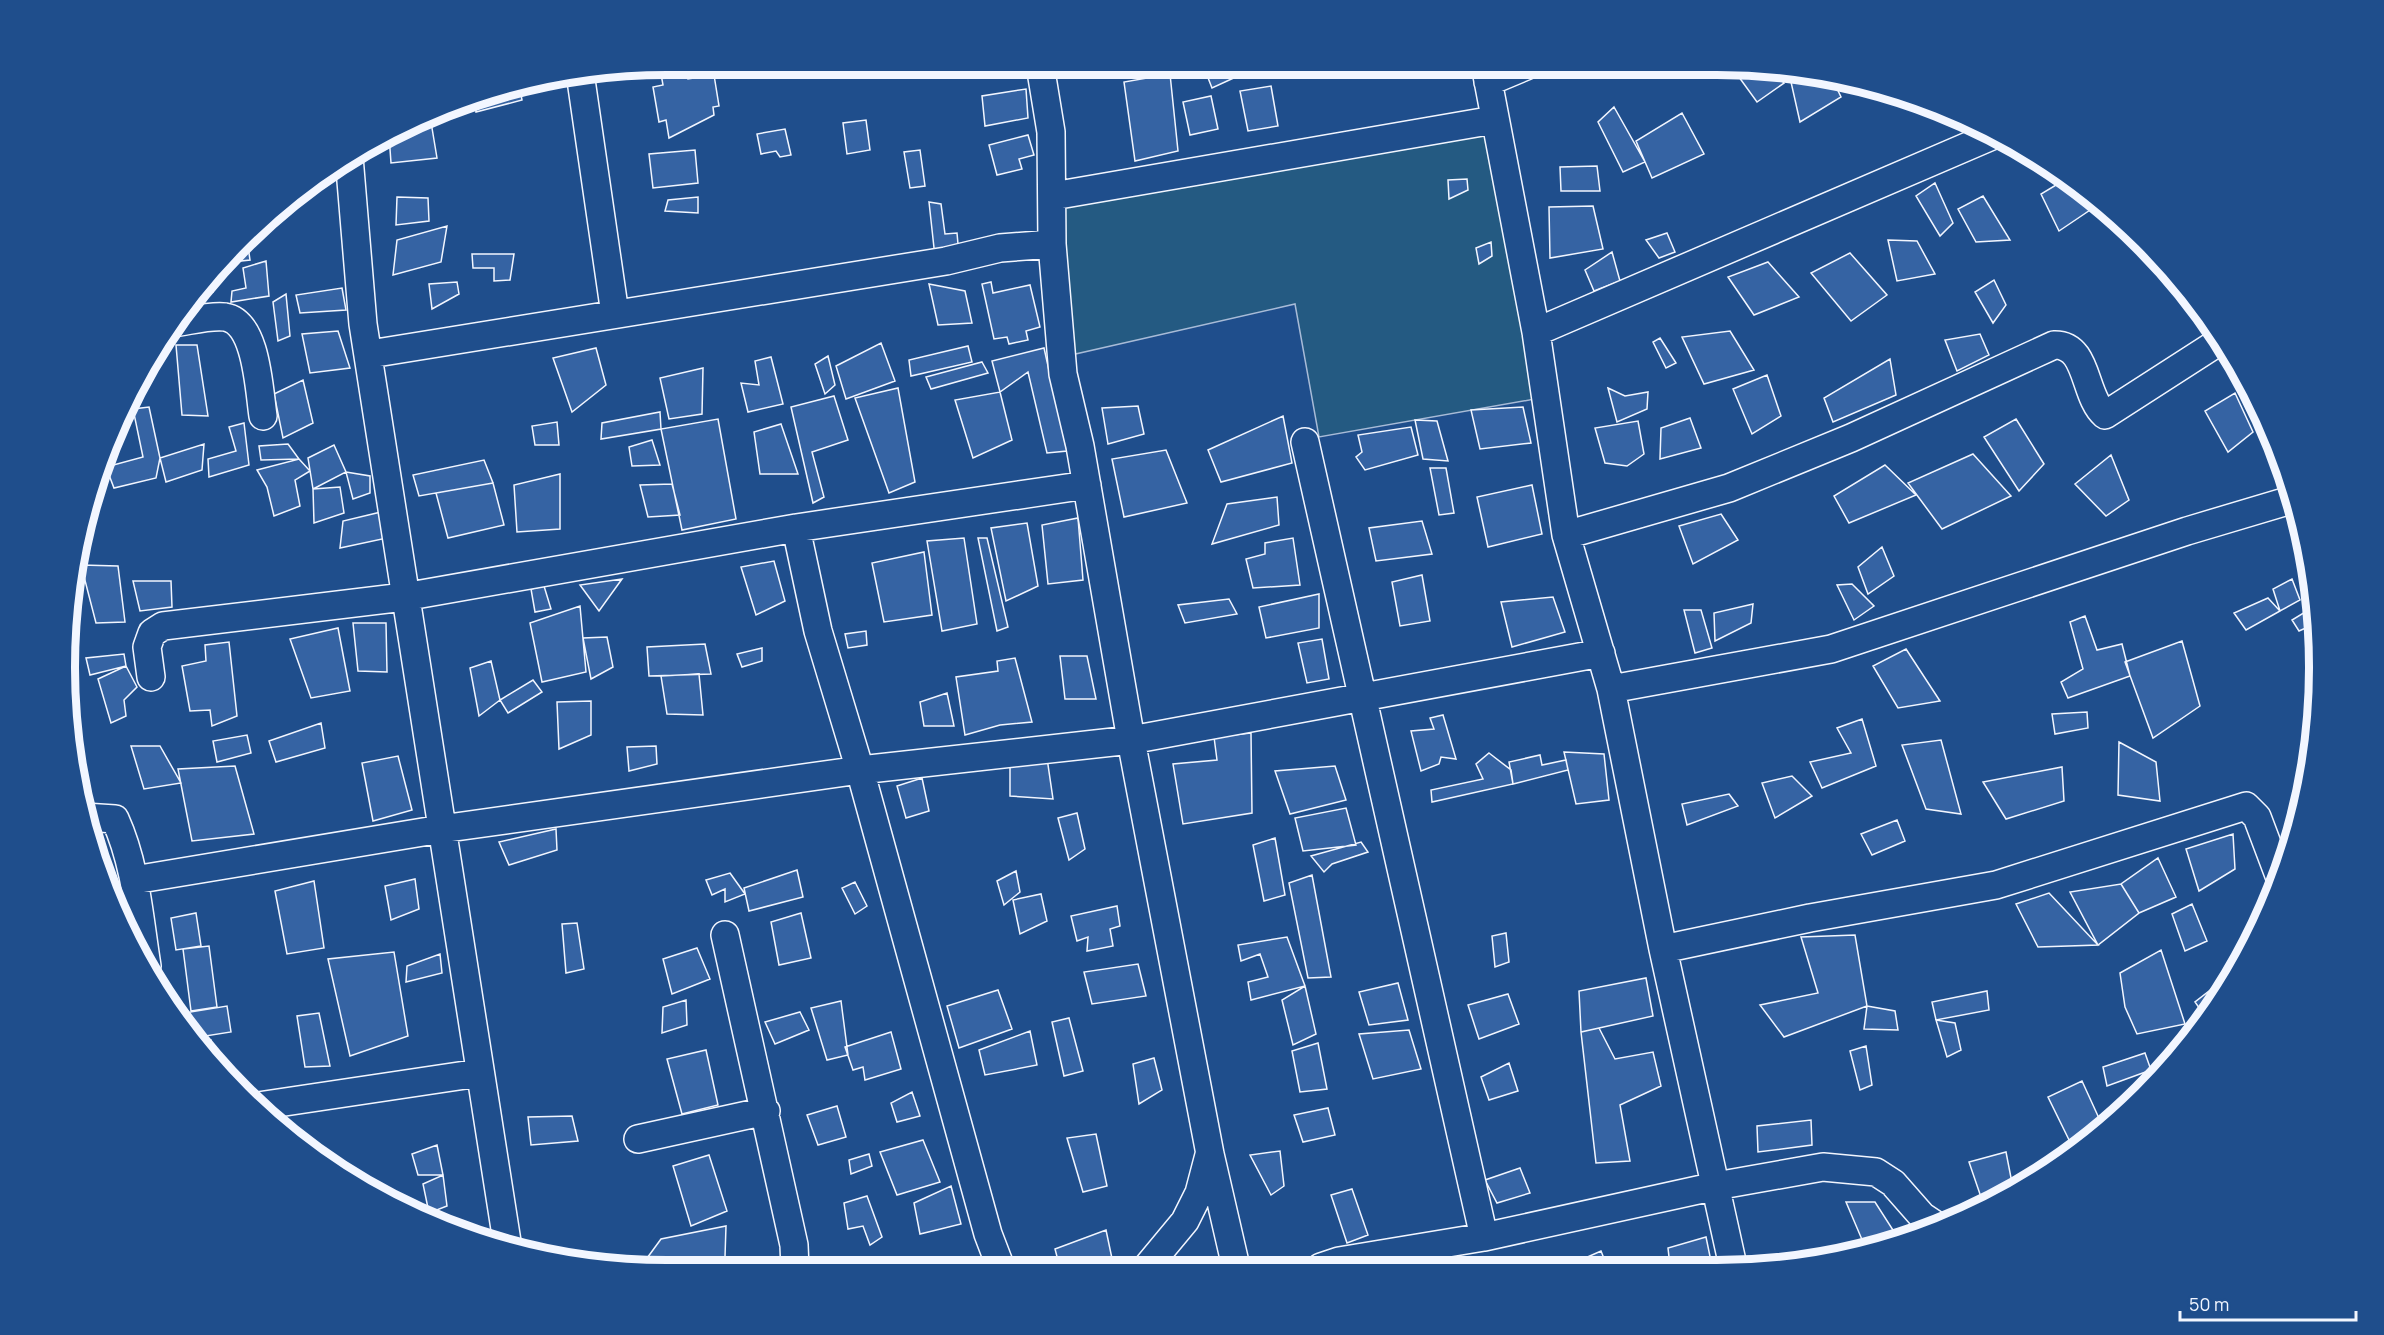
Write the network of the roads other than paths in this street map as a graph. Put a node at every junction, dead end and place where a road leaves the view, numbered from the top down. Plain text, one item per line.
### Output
1 (1042, 75) edge
2 (1487, 75) edge
3 (581, 81) edge
4 (1494, 120) junction
5 (1985, 139) edge
6 (350, 167) edge
7 (1053, 196) junction
8 (1052, 244) junction
9 (615, 314) junction
10 (187, 321) edge
11 (1536, 332) junction
12 (2214, 345) edge
13 (370, 354) junction
14 (263, 416) dead end
15 (1305, 442) dead end
16 (1087, 485) junction
17 (2285, 502) edge
18 (796, 528) junction
19 (1566, 535) junction
20 (404, 597) junction
21 (1601, 653) junction
22 (151, 677) dead end
23 (1611, 689) junction
24 (1361, 697) junction
25 (1131, 740) junction
26 (860, 770) junction
27 (94, 818) edge
28 (441, 829) junction
29 (2275, 865) edge
30 (134, 880) junction
31 (725, 935) dead end
32 (144, 945) edge
33 (1663, 949) junction
34 (479, 1073) junction
35 (268, 1104) edge
36 (766, 1111) junction
37 (638, 1139) dead end
38 (1210, 1154) junction
39 (1716, 1186) junction
40 (1928, 1221) edge
41 (1484, 1237) junction
42 (506, 1238) edge
43 (795, 1260) edge
44 (998, 1260) edge
45 (1153, 1260) edge
46 (1234, 1260) edge
47 (1361, 1260) edge
48 (1732, 1260) edge

1 - 7 street
2 - 4 street
3 - 9 street
4 - 7 street
4 - 11 street
5 - 11 street
6 - 13 street
7 - 8 street
8 - 9 street
8 - 16 street
9 - 13 street
10 - 14 street
11 - 19 street
12 - 19 street
13 - 20 street
15 - 24 street
16 - 18 street
16 - 25 street
17 - 23 street
18 - 20 street
18 - 26 street
19 - 21 street
20 - 22 street
20 - 28 street
21 - 23 street
21 - 24 street
23 - 33 street
24 - 25 street
24 - 41 street
25 - 26 street
25 - 38 street
26 - 28 street
26 - 44 street
27 - 30 street
28 - 30 street
28 - 34 street
29 - 33 street
30 - 32 street
31 - 36 street
33 - 39 street
34 - 35 street
34 - 42 street
36 - 37 street
36 - 43 street
38 - 45 street
38 - 46 street
39 - 40 street
39 - 41 street
39 - 48 street
41 - 47 street

